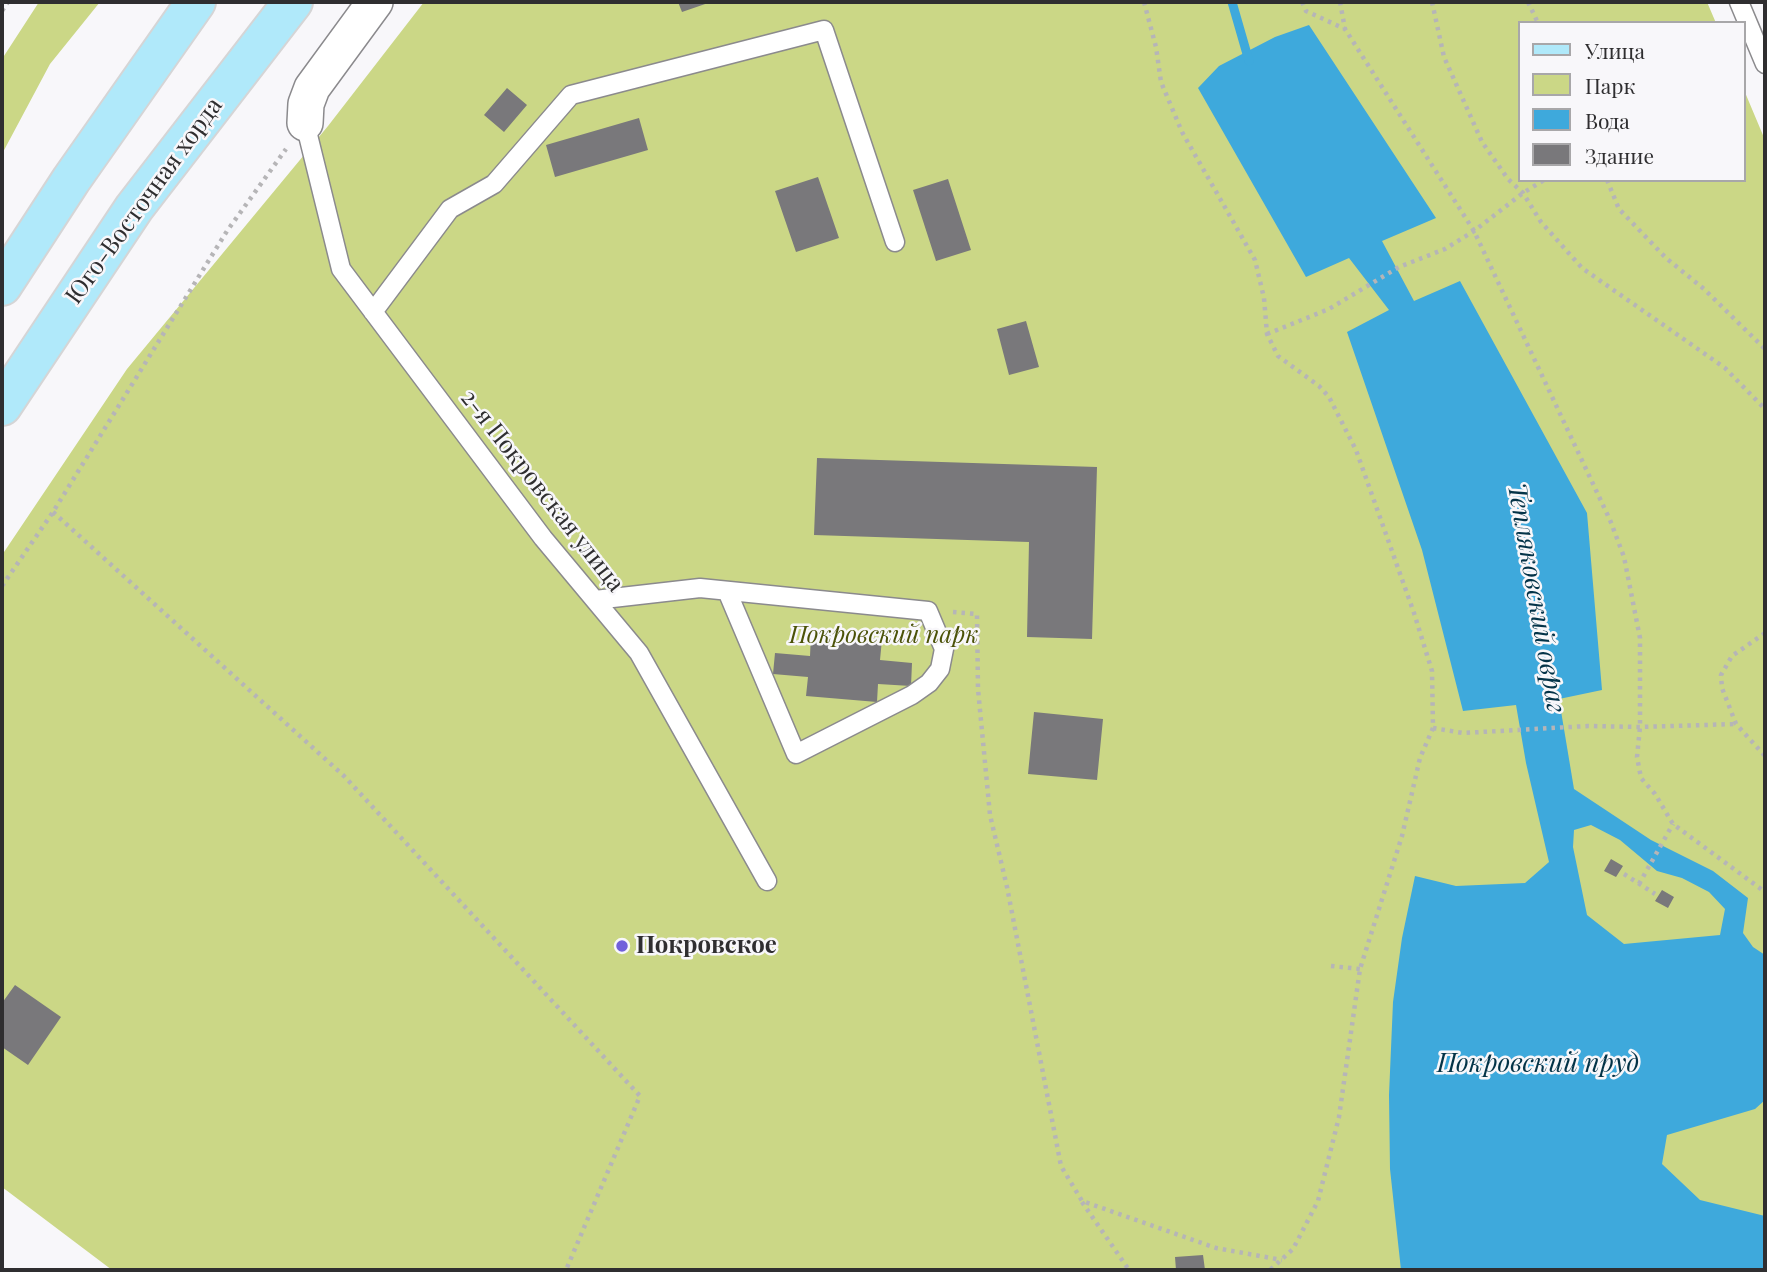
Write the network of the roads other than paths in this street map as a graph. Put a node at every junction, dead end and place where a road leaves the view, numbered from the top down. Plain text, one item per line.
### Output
1 (196, 2) edge
2 (293, 2) edge
3 (375, 2) edge
4 (1739, 2) edge
5 (1765, 64) edge
6 (305, 123) joint
7 (895, 242) dead end
8 (2, 286) edge
9 (373, 312) junction
10 (2, 406) edge
11 (727, 591) junction
12 (595, 600) junction
13 (768, 881) dead end

1 - 8 main road
2 - 10 main road, Юго-Восточная хорда
3 - 6 street
4 - 5 lane
6 - 9 lane, 2-я Покровская улица
7 - 9 lane
9 - 12 lane, 2-я Покровская улица
11 - 11 lane
11 - 12 lane
12 - 13 lane, 2-я Покровская улица

